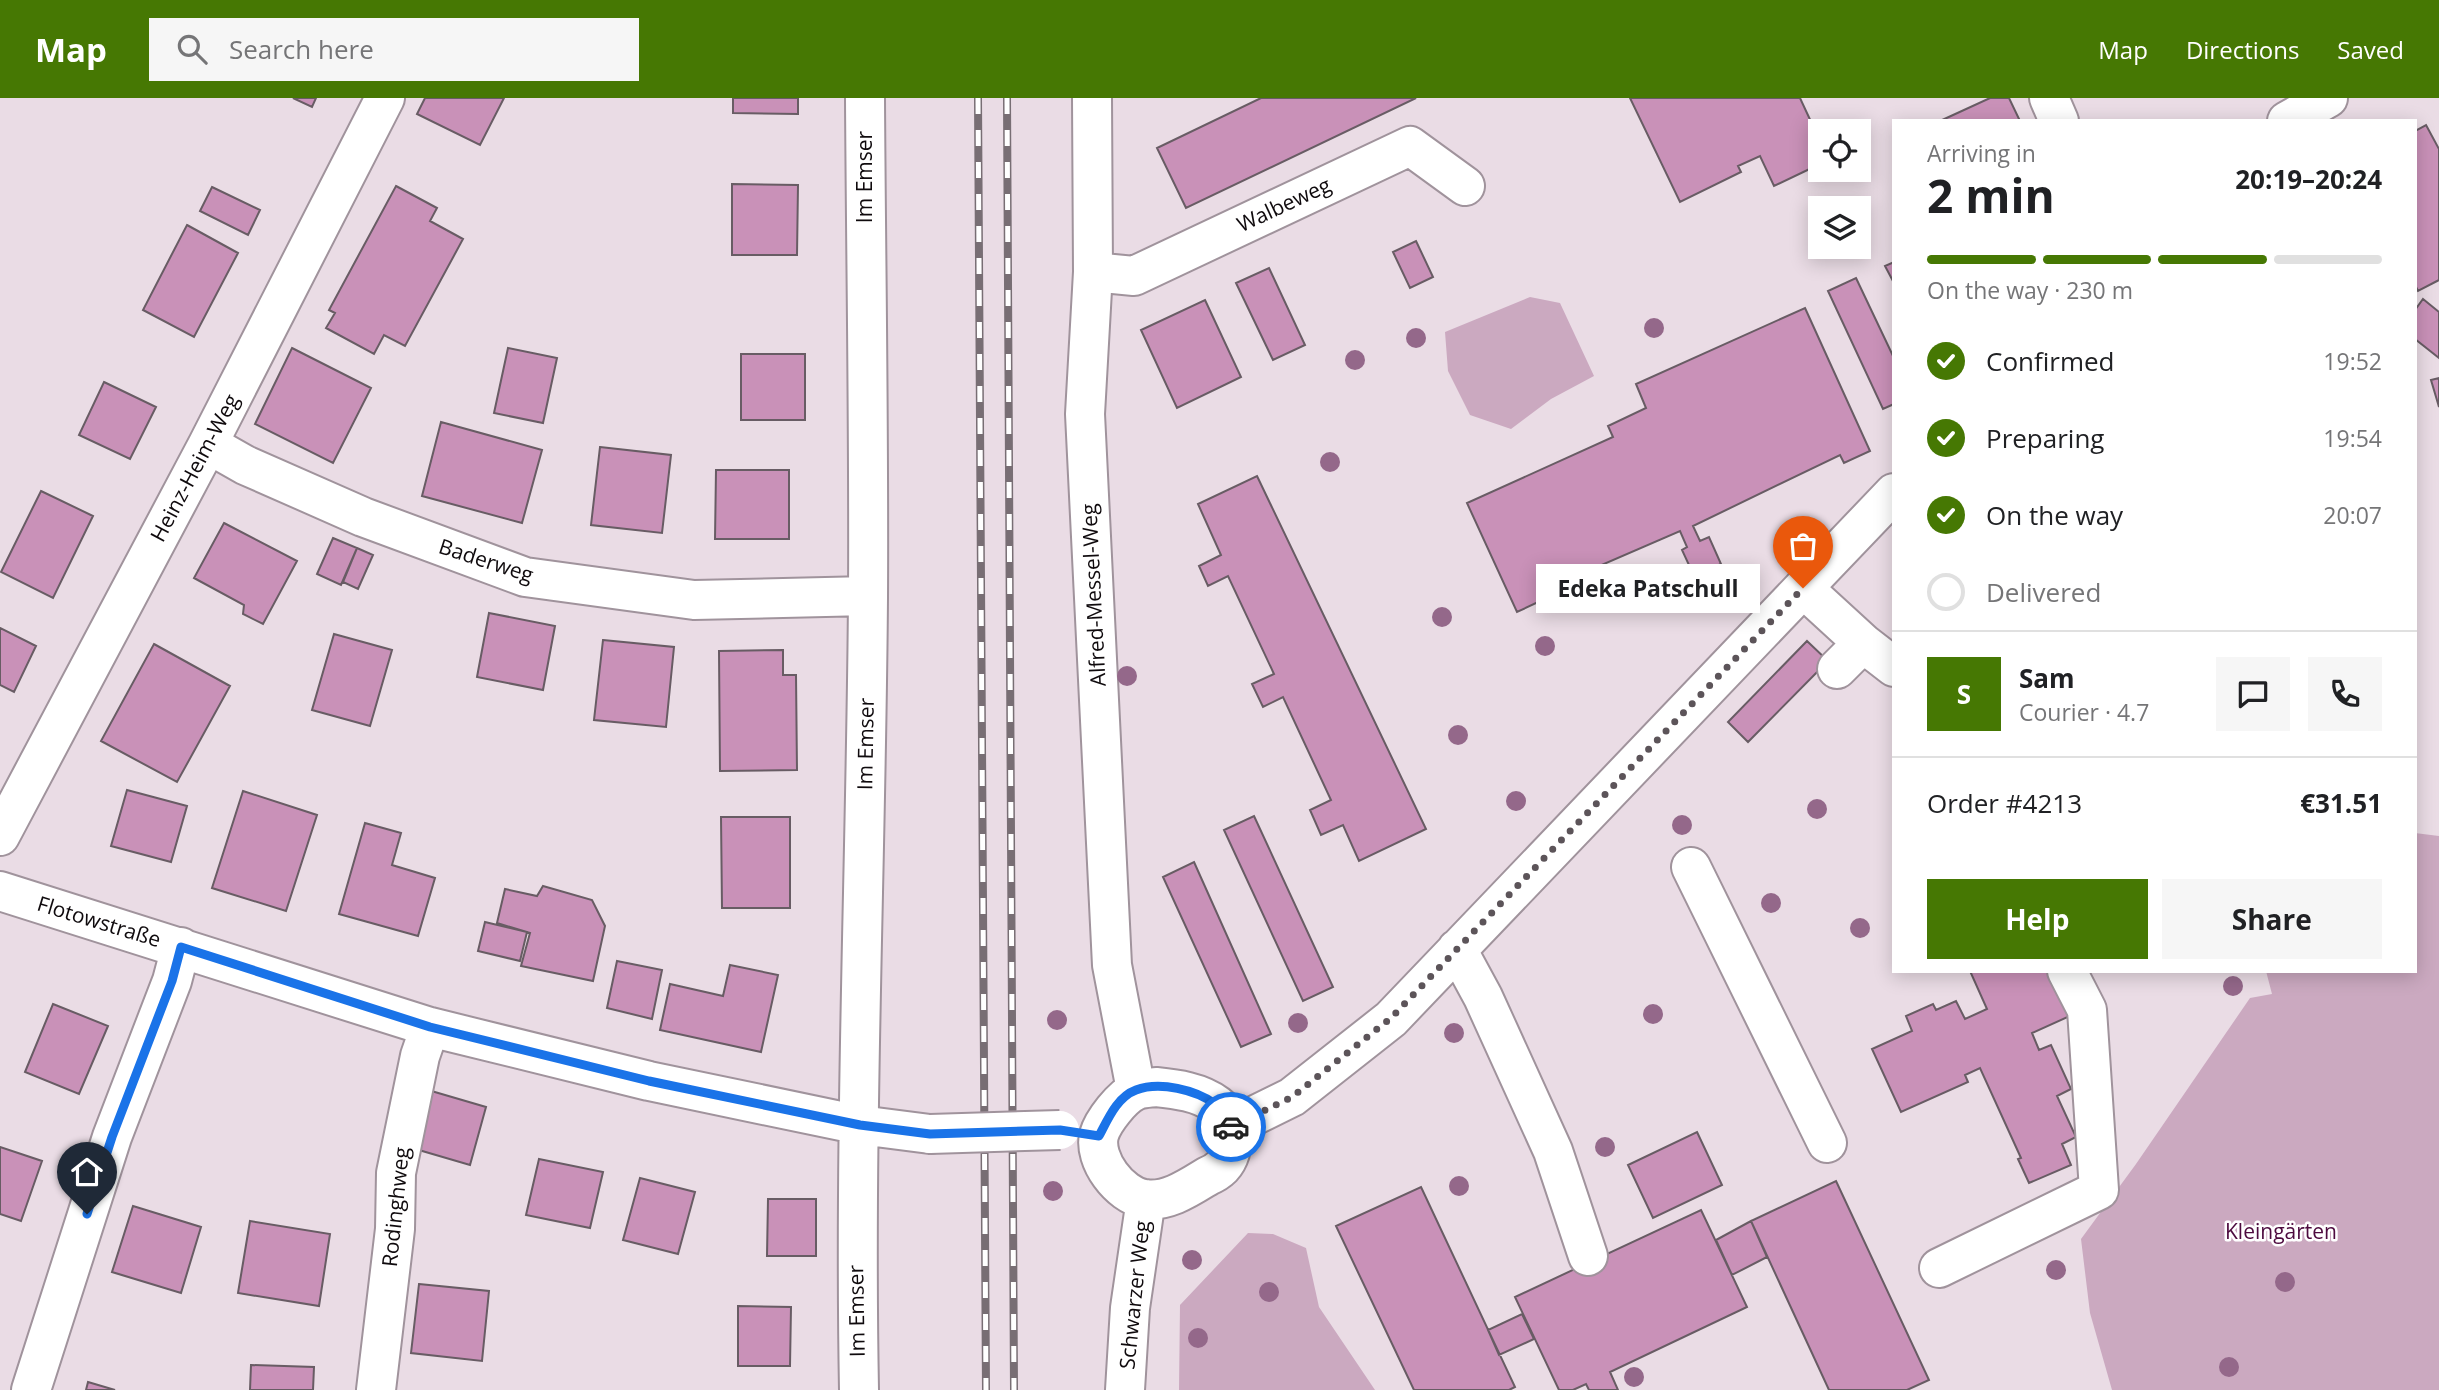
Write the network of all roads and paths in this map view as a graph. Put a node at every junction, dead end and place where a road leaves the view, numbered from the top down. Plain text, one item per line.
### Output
1 (385, 98) edge
2 (865, 98) edge
3 (1092, 98) edge
4 (2049, 98) edge
5 (2328, 98) edge
6 (2058, 119) edge
7 (2291, 119) edge
8 (1465, 186) dead end
9 (1093, 272) junction
10 (208, 444) junction
11 (1892, 495) edge
12 (1803, 588) junction
13 (868, 596) junction
14 (1892, 666) edge
15 (0, 836) edge
16 (1691, 867) dead end
17 (0, 891) edge
18 (181, 947) junction
19 (1457, 949) junction
20 (2068, 973) edge
21 (430, 1027) junction
22 (1136, 1090) junction
23 (860, 1125) junction
24 (1231, 1127) junction
25 (1099, 1136) junction
26 (1827, 1143) dead end
27 (1146, 1199) junction
28 (1588, 1256) dead end
29 (1939, 1268) dead end
30 (31, 1390) edge
31 (376, 1390) edge
32 (859, 1390) edge
33 (1125, 1390) edge

1 - 10 street, Heinz-Heim-Weg
2 - 13 street, Im Emser
3 - 9 street, Alfred-Messel-Weg
4 - 6 street
5 - 7 street
8 - 9 street, Walbeweg
9 - 22 street, Alfred-Messel-Weg
10 - 13 street, Baderweg
10 - 15 street, Heinz-Heim-Weg
11 - 12 street
12 - 14 street
12 - 19 street
13 - 23 street, Im Emser
16 - 26 street
17 - 18 street, Flotowstraße
18 - 21 street, Flotowstraße
18 - 30 street
19 - 24 street
19 - 28 street
20 - 29 street
21 - 23 street, Flotowstraße
21 - 31 street, Rodinghweg
22 - 24 street
22 - 25 street
23 - 25 street, Flotowstraße, bridge
23 - 32 street, Im Emser
24 - 27 street, Schwarzer Weg
25 - 27 street, Schwarzer Weg
27 - 33 street, Schwarzer Weg

